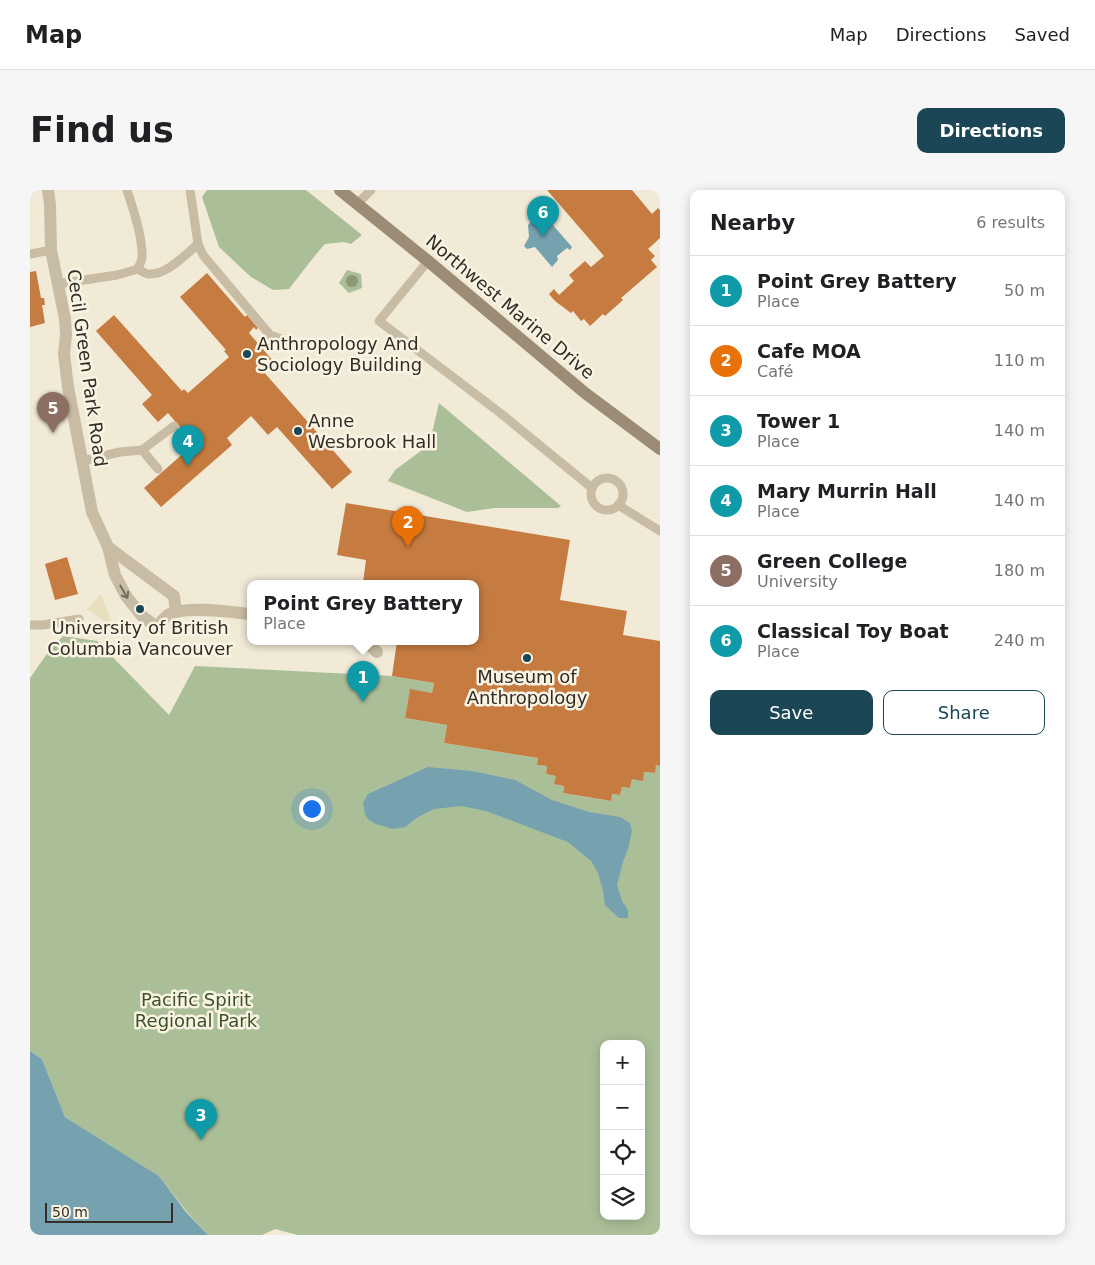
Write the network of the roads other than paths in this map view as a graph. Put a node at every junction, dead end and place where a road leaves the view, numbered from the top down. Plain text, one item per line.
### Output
1 (48, 190) edge
2 (127, 190) edge
3 (190, 190) edge
4 (340, 190) edge
5 (371, 190) edge
6 (357, 204) junction
7 (198, 244) junction
8 (51, 250) junction
9 (30, 254) edge
10 (428, 261) junction
11 (138, 269) junction
12 (58, 284) junction
13 (287, 341) dead end
14 (174, 426) dead end
15 (660, 449) edge
16 (142, 450) junction
17 (82, 461) junction
18 (158, 469) dead end
19 (592, 488) junction
20 (618, 504) junction
21 (660, 531) edge
22 (108, 547) junction
23 (176, 611) junction
24 (247, 614) edge
25 (79, 619) dead end
26 (30, 625) edge
27 (369, 645) edge
28 (377, 652) dead end

1 - 8 street, Cecil Green Park Road
2 - 11 lane
3 - 7 lane
4 - 6 street, Northwest Marine Drive
5 - 6 lane
6 - 10 street, Northwest Marine Drive
7 - 11 lane
7 - 13 lane
8 - 9 lane
8 - 12 street, Cecil Green Park Road
10 - 15 street, Northwest Marine Drive
10 - 19 lane
11 - 12 lane
12 - 17 street, Cecil Green Park Road
14 - 16 lane
16 - 17 lane
16 - 18 lane
17 - 22 street, Cecil Green Park Road
19 - 20 lane
19 - 20 lane
20 - 21 lane
22 - 23 street, Cecil Green Park Road
22 -> 23 street, Cecil Green Park Road
23 - 24 street
25 - 26 lane
27 - 28 street

